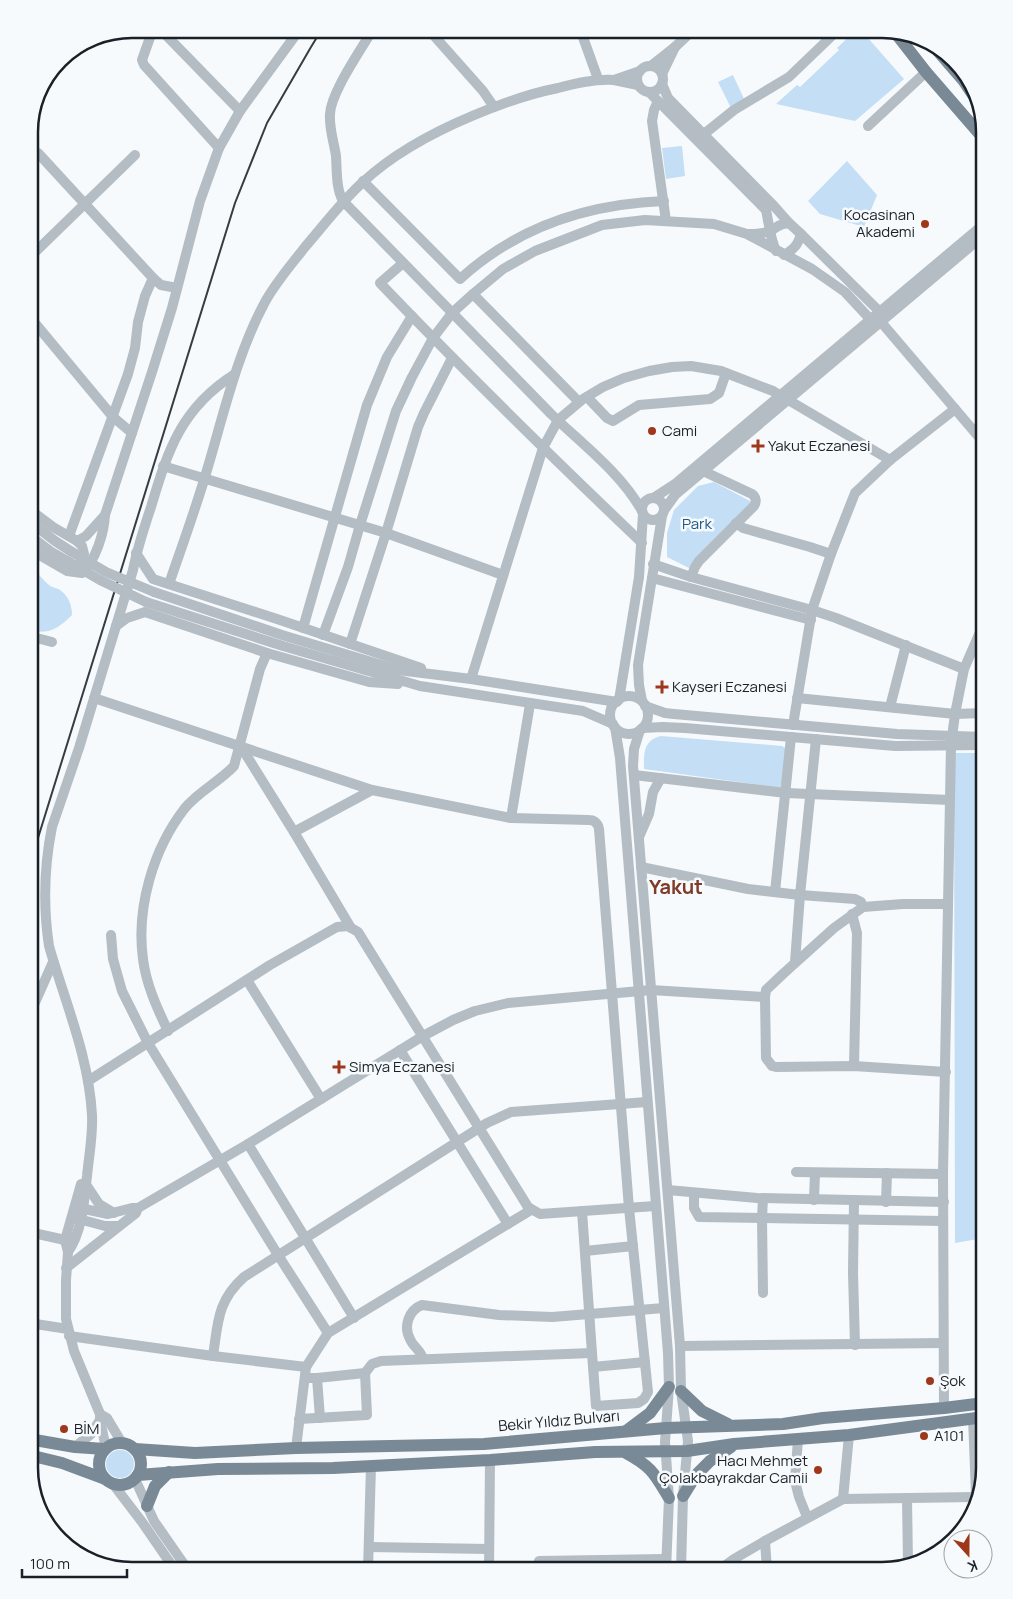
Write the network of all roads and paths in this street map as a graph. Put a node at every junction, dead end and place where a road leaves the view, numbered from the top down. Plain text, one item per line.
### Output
1 (150, 38) edge
2 (169, 38) edge
3 (293, 38) edge
4 (368, 38) edge
5 (436, 38) edge
6 (583, 38) edge
7 (684, 38) edge
8 (830, 38) edge
9 (900, 39) edge
10 (675, 47) junction
11 (651, 66) junction
12 (640, 71) junction
13 (926, 72) junction
14 (598, 79) junction
15 (662, 79) junction
16 (614, 80) junction
17 (638, 85) junction
18 (649, 92) junction
19 (658, 101) junction
20 (494, 107) junction
21 (240, 111) junction
22 (868, 126) dead end
23 (976, 130) edge
24 (704, 134) junction
25 (219, 148) junction
26 (38, 153) dead end
27 (135, 155) dead end
28 (363, 182) junction
29 (664, 200) junction
30 (343, 201) junction
31 (86, 204) junction
32 (666, 221) junction
33 (789, 223) junction
34 (771, 231) junction
35 (976, 231) edge
36 (748, 234) junction
37 (801, 234) junction
38 (976, 241) edge
39 (38, 249) edge
40 (780, 253) junction
41 (403, 263) junction
42 (153, 278) junction
43 (177, 288) junction
44 (473, 294) junction
45 (452, 313) junction
46 (412, 316) junction
47 (877, 318) junction
48 (38, 328) edge
49 (433, 338) junction
50 (452, 358) junction
51 (726, 373) junction
52 (235, 374) junction
53 (784, 398) junction
54 (583, 400) junction
55 (955, 409) junction
56 (113, 417) junction
57 (558, 420) junction
58 (132, 433) junction
59 (976, 434) edge
60 (542, 448) junction
61 (890, 460) junction
62 (163, 466) junction
63 (703, 471) junction
64 (205, 478) junction
65 (624, 484) junction
66 (653, 497) junction
67 (643, 512) junction
68 (663, 513) junction
69 (105, 515) junction
70 (38, 516) edge
71 (334, 518) junction
72 (736, 523) junction
73 (360, 525) junction
74 (38, 528) edge
75 (386, 533) junction
76 (73, 539) junction
77 (38, 542) edge
78 (642, 543) junction
79 (38, 552) edge
80 (136, 553) junction
81 (831, 554) junction
82 (70, 562) junction
83 (653, 564) junction
84 (503, 575) junction
85 (691, 577) junction
86 (652, 578) junction
87 (152, 579) junction
88 (169, 584) junction
89 (145, 607) junction
90 (812, 615) junction
91 (116, 626) junction
92 (303, 628) junction
93 (323, 635) junction
94 (38, 638) edge
95 (976, 641) edge
96 (52, 642) dead end
97 (350, 644) junction
98 (906, 645) junction
99 (267, 653) junction
100 (964, 669) junction
101 (441, 675) junction
102 (470, 679) junction
103 (420, 686) junction
104 (94, 698) junction
105 (797, 698) junction
106 (618, 701) junction
107 (530, 704) junction
108 (644, 704) junction
109 (890, 707) junction
110 (976, 713) edge
111 (954, 714) junction
112 (793, 725) junction
113 (614, 726) junction
114 (641, 729) junction
115 (791, 737) junction
116 (976, 738) edge
117 (816, 739) junction
118 (951, 741) junction
119 (240, 745) junction
120 (976, 745) edge
121 (634, 775) junction
122 (661, 778) junction
123 (372, 790) junction
124 (786, 793) junction
125 (811, 794) junction
126 (950, 800) junction
127 (511, 818) junction
128 (294, 832) junction
129 (639, 838) junction
130 (641, 867) junction
131 (776, 892) junction
132 (800, 896) junction
133 (948, 904) junction
134 (863, 907) junction
135 (852, 914) junction
136 (351, 928) junction
137 (111, 936) dead end
138 (53, 962) junction
139 (796, 962) junction
140 (247, 980) junction
141 (651, 990) junction
142 (638, 991) junction
143 (612, 994) junction
144 (38, 996) edge
145 (765, 997) junction
146 (168, 1031) junction
147 (423, 1036) junction
148 (148, 1043) junction
149 (400, 1050) junction
150 (854, 1066) junction
151 (946, 1072) junction
152 (88, 1081) junction
153 (321, 1099) junction
154 (647, 1102) junction
155 (621, 1104) junction
156 (480, 1129) junction
157 (457, 1143) junction
158 (248, 1144) junction
159 (220, 1161) junction
160 (796, 1172) dead end
161 (814, 1173) junction
162 (887, 1173) junction
163 (944, 1174) junction
164 (87, 1182) junction
165 (668, 1190) junction
166 (694, 1193) junction
167 (763, 1198) junction
168 (814, 1200) junction
169 (854, 1200) junction
170 (886, 1202) junction
171 (944, 1202) junction
172 (655, 1206) junction
173 (138, 1208) junction
174 (629, 1208) junction
175 (531, 1210) junction
176 (582, 1211) junction
177 (115, 1213) junction
178 (77, 1214) junction
179 (762, 1218) junction
180 (854, 1220) junction
181 (943, 1221) junction
182 (508, 1224) junction
183 (118, 1226) junction
184 (38, 1234) edge
185 (306, 1238) junction
186 (65, 1240) junction
187 (634, 1246) junction
188 (585, 1251) junction
189 (68, 1252) junction
190 (278, 1255) junction
191 (66, 1268) junction
192 (763, 1293) dead end
193 (664, 1308) junction
194 (640, 1310) junction
195 (589, 1314) junction
196 (354, 1318) junction
197 (38, 1324) edge
198 (69, 1332) junction
199 (328, 1334) junction
200 (943, 1343) junction
201 (855, 1345) junction
202 (680, 1346) junction
203 (592, 1353) junction
204 (213, 1356) junction
205 (423, 1359) junction
206 (645, 1362) junction
207 (306, 1367) junction
208 (593, 1367) junction
209 (365, 1374) junction
210 (304, 1378) junction
211 (317, 1378) junction
212 (668, 1387) junction
213 (681, 1391) junction
214 (976, 1403) edge
215 (944, 1408) junction
216 (100, 1417) junction
217 (320, 1418) junction
218 (976, 1418) edge
219 (300, 1419) junction
220 (730, 1425) junction
221 (666, 1428) junction
222 (686, 1428) junction
223 (626, 1431) junction
224 (849, 1435) junction
225 (798, 1439) junction
226 (38, 1441) edge
227 (122, 1443) junction
228 (734, 1444) junction
229 (75, 1447) junction
230 (106, 1448) junction
231 (296, 1448) junction
232 (135, 1449) junction
233 (687, 1451) junction
234 (624, 1452) junction
235 (665, 1452) junction
236 (38, 1457) edge
237 (490, 1460) junction
238 (372, 1466) junction
239 (169, 1472) junction
240 (136, 1477) junction
241 (109, 1481) junction
242 (683, 1496) junction
243 (669, 1498) junction
244 (907, 1498) junction
245 (970, 1498) edge
246 (843, 1499) junction
247 (147, 1506) junction
248 (807, 1517) junction
249 (765, 1541) junction
250 (369, 1547) junction
251 (489, 1549) junction
252 (908, 1558) edge
253 (666, 1559) joint
254 (168, 1561) edge
255 (182, 1561) edge
256 (368, 1561) edge
257 (489, 1561) edge
258 (539, 1561) dead end
259 (681, 1562) edge
260 (730, 1562) edge
261 (766, 1562) edge

1 - 25 street
2 - 21 street
3 - 21 street
4 - 30 street
5 - 20 street
6 - 14 street
7 - 10 street
8 - 24 street
9 - 13 main road
10 - 11 street
10 - 15 street
11 - 12 street
11 - 15 street
12 - 16 street
12 - 17 street
13 - 22 street
13 - 23 main road
14 - 16 street
14 - 20 street
15 - 18 street
15 - 24 street
16 - 17 street
17 - 18 street
18 - 19 street
19 - 29 street
19 - 34 street
20 - 28 street
21 - 25 street
24 - 33 street
25 - 43 street
26 - 31 street
27 - 31 street
28 - 29 street
28 - 30 street
29 - 32 street
30 - 41 street
30 - 52 street
31 - 39 street
31 - 42 street
32 - 36 street
32 - 44 street
33 - 34 street
33 - 37 street
34 - 36 street
34 - 40 street
35 - 47 street
36 - 40 street
37 - 40 street
37 - 47 street
38 - 47 street
40 - 47 street
41 - 45 street
41 - 46 street
42 - 43 street
42 - 56 street
43 - 58 street
44 - 45 street
44 - 54 street
45 - 49 street
45 - 57 street
46 - 49 street
46 - 71 street
47 - 53 street
47 - 55 street
48 - 56 street
49 - 50 street
49 - 73 street
50 - 60 street
50 - 75 street
51 - 53 street
51 - 54 street
51 - 54 street
52 - 62 street
52 - 64 street
53 - 61 street
53 - 63 street
53 - 66 street
54 - 57 street
55 - 59 street
55 - 61 street
56 - 58 street
56 - 76 street
57 - 60 street
57 - 65 street
58 - 69 street
60 - 78 street
60 - 84 street
61 - 81 street
62 - 64 street
62 - 80 street
63 - 68 street
63 - 72 street
64 - 71 street
64 - 88 street
65 - 66 street
65 - 67 street
66 - 67 street
66 - 68 street
67 - 68 street
67 - 78 street
68 - 83 street
69 - 76 street
69 - 82 street
70 - 76 street
71 - 73 street
71 - 92 street
72 - 81 street
72 - 85 street
73 - 75 street
73 - 93 street
74 - 82 street
75 - 84 street
75 - 97 street
76 - 82 street
77 - 82 street
78 - 106 street
79 - 82 street
80 - 87 street
80 - 91 street
81 - 90 street
82 - 89 street, bridge
82 - 101 street, bridge
83 - 85 street
83 - 86 street
84 - 102 street
85 - 90 street
86 - 90 street
86 - 108 street
87 - 88 street
87 - 89 street
88 - 92 street
89 - 91 street
89 - 99 street
89 - 103 street
90 - 98 street
90 - 105 street
91 - 104 street
92 - 93 street
93 - 97 street
94 - 96 street
95 - 100 street
97 - 101 street
98 - 100 street
98 - 109 street
99 - 103 street
99 - 119 street
100 - 111 street
101 - 102 street
102 - 106 street
103 - 107 street
104 - 119 street
104 - 138 street
105 - 109 street
105 - 112 street
106 - 108 street
106 - 113 street
107 - 113 street
107 - 127 street
108 - 112 street
108 - 114 street
109 - 111 street
110 - 111 street
111 - 118 street
112 - 118 street
113 - 114 street
113 - 142 street
114 - 115 street
114 - 121 street
115 - 117 street
115 - 124 street
116 - 118 street
117 - 118 street
117 - 125 street
118 - 120 street
118 - 126 street
119 - 123 street
119 - 128 street
119 - 146 street
121 - 122 street
121 - 129 street
122 - 124 street
122 - 129 street
123 - 127 street
123 - 128 street
124 - 125 street
124 - 131 street
125 - 126 street
125 - 132 street
126 - 133 street
127 - 143 street
128 - 136 street
129 - 130 street
130 - 131 street
130 - 141 street
131 - 132 street
132 - 134 street
132 - 139 street
133 - 134 street
133 - 151 street
134 - 135 street
135 - 139 street
135 - 150 street
136 - 140 street
136 - 147 street
137 - 148 street
138 - 144 street
138 - 152 street
139 - 145 street
140 - 146 street
140 - 153 street
141 - 142 street
141 - 145 street
141 - 165 street
142 - 143 street
142 - 154 street
143 - 147 street
143 - 155 street
145 - 150 street
146 - 148 street
147 - 149 street
147 - 156 street
148 - 152 street
148 - 159 street
149 - 153 street
149 - 157 street
150 - 151 street
151 - 163 street
152 - 164 street
153 - 158 street
154 - 155 street
154 - 172 street
155 - 156 street
155 - 174 street
156 - 157 street
156 - 175 street
157 - 182 street
157 - 185 street
158 - 159 street
158 - 185 street
159 - 173 street
159 - 190 street
160 - 161 street
161 - 162 street
161 - 168 street
162 - 163 street
162 - 170 street
163 - 171 street
164 - 177 street
164 - 178 street
165 - 166 street
165 - 202 street
166 - 167 street
166 - 179 street
167 - 168 street
167 - 179 street
168 - 169 street
169 - 170 street
169 - 180 street
170 - 171 street
171 - 181 street
172 - 174 street
172 - 193 street
173 - 177 street
173 - 183 street
174 - 176 street
174 - 187 street
175 - 176 street
175 - 182 street
176 - 188 street
177 - 178 street
178 - 183 street
178 - 186 street
178 - 189 street
179 - 180 street
179 - 192 street
180 - 181 street
180 - 201 street
181 - 200 street
182 - 196 street
183 - 191 street
184 - 186 street
185 - 190 street
185 - 196 street
186 - 189 street
187 - 188 street
187 - 194 street
188 - 195 street
189 - 191 street
190 - 199 street
190 - 204 street
191 - 198 street
193 - 194 street
193 - 212 street
194 - 195 street
194 - 206 street
195 - 203 street
195 - 205 street
196 - 199 street
197 - 198 street
198 - 204 street
198 - 216 street
199 - 207 street
200 - 201 street
200 - 215 street
201 - 202 street
202 - 213 street
203 - 205 street
203 - 208 street
204 - 207 street
205 - 209 street
206 - 208 street
206 - 208 street
207 - 210 street
209 - 211 street
209 - 217 street
210 - 211 street
210 - 219 street
211 - 217 street
212 - 221 street
212 - 223 main road
213 - 220 main road
213 - 222 street
214 - 215 main road, Bekir Yıldız Bulvarı
215 - 220 main road, Bekir Yıldız Bulvarı
216 - 227 street
216 - 229 street
216 - 230 street
217 - 219 street
218 - 224 main road
219 - 231 street
220 - 222 main road, Bekir Yıldız Bulvarı
221 - 222 main road, Bekir Yıldız Bulvarı
221 - 223 main road, Bekir Yıldız Bulvarı
221 - 235 street
222 - 233 street
223 - 231 main road, Bekir Yıldız Bulvarı
224 - 225 main road
224 - 246 street
225 - 228 main road
225 - 248 street
226 - 229 main road
227 - 230 main road
227 - 232 main road
228 - 233 main road
228 - 242 main road
229 - 230 main road
230 - 241 main road
231 - 232 main road, Bekir Yıldız Bulvarı
232 - 240 main road
233 - 235 main road
233 - 242 street
234 - 235 main road
234 - 237 main road
234 - 243 main road
235 - 243 street
236 - 241 main road
237 - 238 main road
237 - 251 street
238 - 239 main road
238 - 250 street
239 - 240 main road
239 - 247 main road
240 - 241 main road
240 - 247 street
241 - 254 street
242 - 259 street
243 - 253 street
244 - 245 street
244 - 246 street
244 - 252 street
246 - 248 street
247 - 255 street
248 - 249 street
249 - 260 street
249 - 261 street
250 - 251 street
250 - 256 street
251 - 257 street
253 - 258 street

